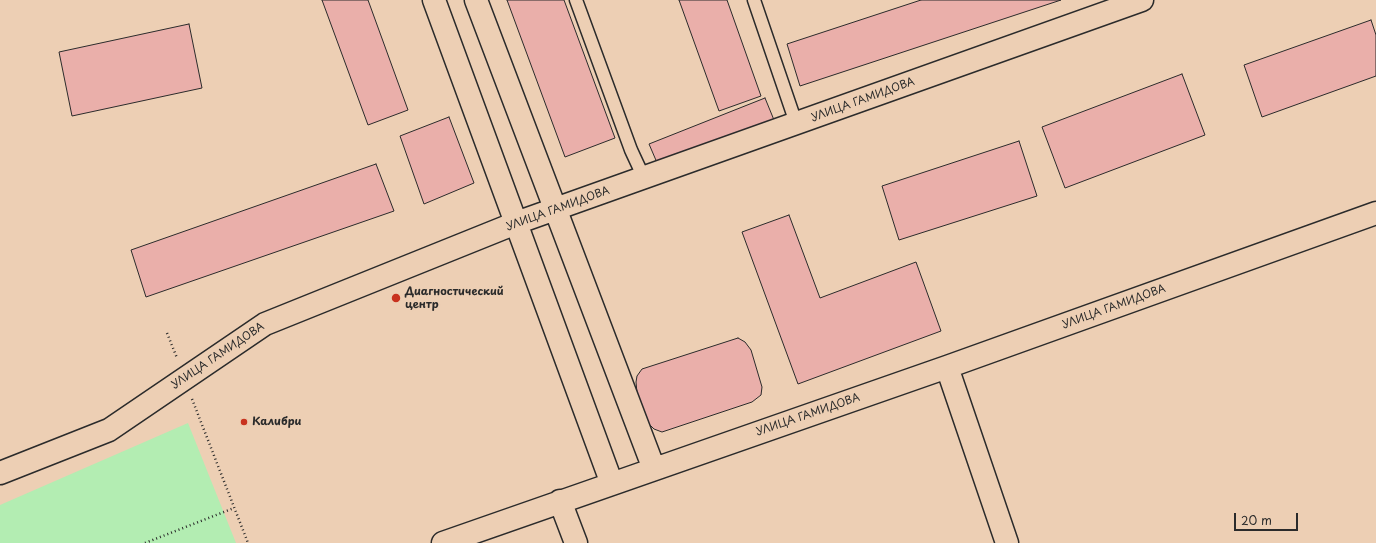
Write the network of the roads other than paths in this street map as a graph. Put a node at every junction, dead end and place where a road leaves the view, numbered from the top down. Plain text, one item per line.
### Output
1 (434, 0) edge
2 (476, 0) edge
3 (576, 0) edge
4 (754, 0) edge
5 (1142, 0) edge
6 (796, 123) junction
7 (644, 178) junction
8 (556, 209) junction
9 (1376, 213) edge
10 (516, 223) junction
11 (946, 367) junction
12 (654, 469) junction
13 (0, 472) edge
14 (612, 484) junction
15 (560, 501) junction
16 (444, 543) edge
17 (576, 543) edge
18 (1007, 543) edge

1 - 10 street
2 - 8 street
3 - 7 lane
4 - 6 lane
5 - 6 street, УЛИЦА ГАМИДОВА
6 - 7 street, УЛИЦА ГАМИДОВА
7 - 8 street, УЛИЦА ГАМИДОВА
8 - 10 street, УЛИЦА ГАМИДОВА
8 - 12 street
9 - 11 street, УЛИЦА ГАМИДОВА
10 - 13 street, УЛИЦА ГАМИДОВА
10 - 14 street
11 - 12 street, УЛИЦА ГАМИДОВА
11 - 18 street
12 - 14 street, УЛИЦА ГАМИДОВА
14 - 15 street, УЛИЦА ГАМИДОВА
15 - 16 street, УЛИЦА ГАМИДОВА
15 - 17 street

